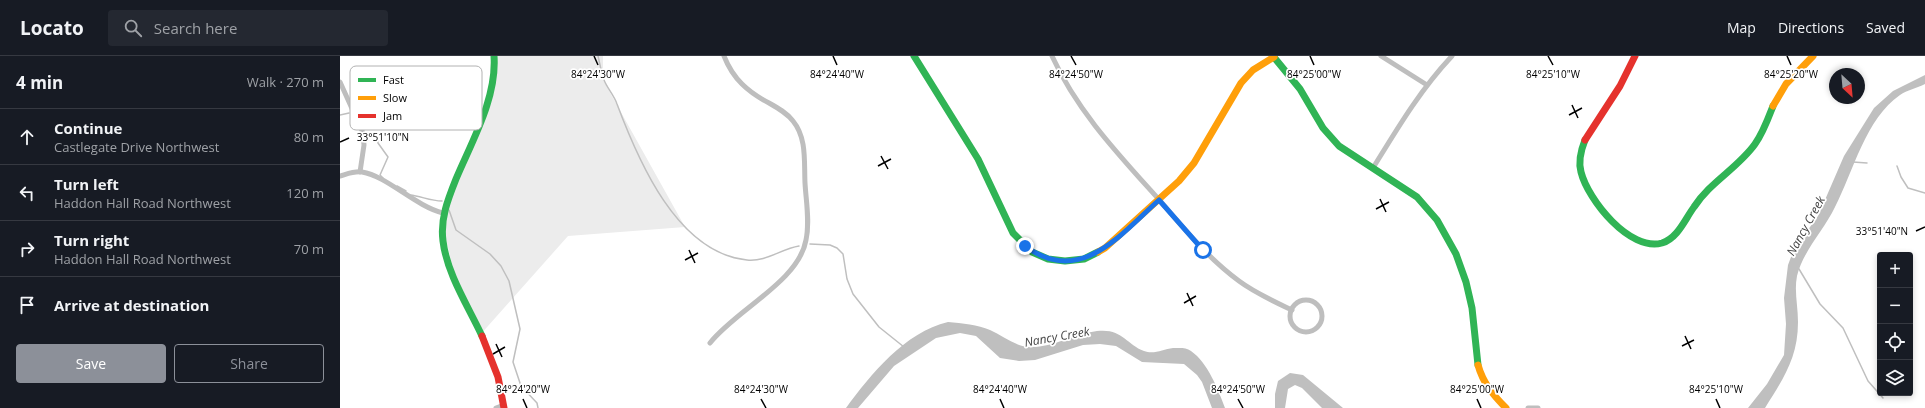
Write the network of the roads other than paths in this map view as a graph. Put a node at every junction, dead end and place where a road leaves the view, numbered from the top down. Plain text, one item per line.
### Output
1 (494, 56) edge
2 (724, 56) edge
3 (914, 56) edge
4 (1052, 56) edge
5 (1273, 56) edge
6 (1381, 56) edge
7 (1452, 56) edge
8 (1635, 56) edge
9 (1813, 56) edge
10 (340, 82) edge
11 (1427, 85) junction
12 (350, 104) edge
13 (482, 117) edge
14 (362, 130) edge
15 (477, 130) edge
16 (1373, 168) junction
17 (360, 172) junction
18 (340, 176) edge
19 (1159, 200) junction
20 (443, 213) junction
21 (1292, 310) junction
22 (710, 343) dead end
23 (504, 407) edge
24 (496, 408) edge
25 (1506, 408) edge
26 (1528, 408) edge
27 (1538, 408) edge

1 - 13 street
2 - 22 street
3 - 19 street
4 - 19 street
5 - 16 street
5 - 19 street
6 - 11 street
7 - 11 street
8 - 9 street
10 - 12 street
11 - 16 street
14 - 17 street
15 - 20 street
16 - 25 street
17 - 18 street
17 - 20 street
19 - 21 street
20 - 23 street
21 - 21 street
23 - 24 street
26 - 27 street

